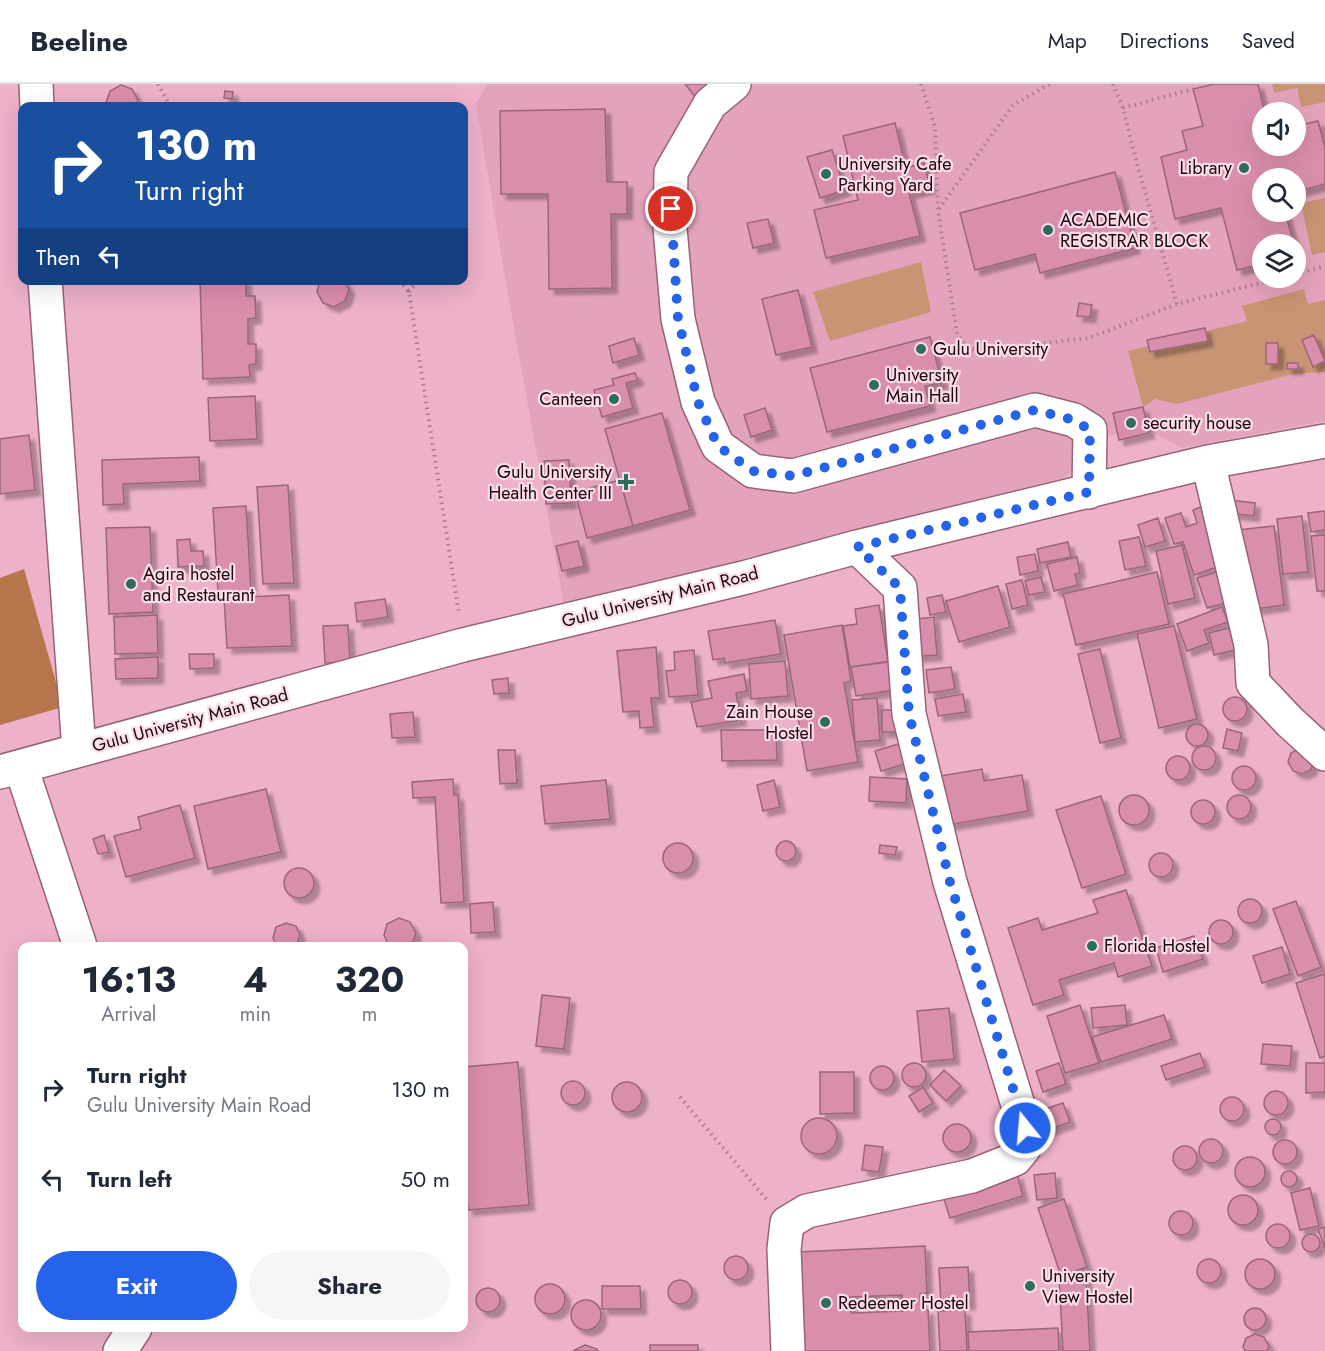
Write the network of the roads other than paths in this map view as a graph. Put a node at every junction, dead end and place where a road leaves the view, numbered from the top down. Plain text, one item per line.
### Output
1 (36, 84) edge
2 (734, 84) edge
3 (37, 102) edge
4 (45, 285) edge
5 (1325, 441) edge
6 (1208, 462) junction
7 (1089, 492) junction
8 (857, 547) junction
9 (79, 750) junction
10 (1325, 754) edge
11 (11, 770) edge
12 (78, 942) edge
13 (132, 1332) edge
14 (120, 1351) edge
15 (788, 1351) edge

1 - 3 street
2 - 7 street
4 - 9 street
5 - 6 street, Gulu University Main Road
6 - 7 street, Gulu University Main Road
6 - 10 street
7 - 8 street, Gulu University Main Road
8 - 9 street, Gulu University Main Road
8 - 15 street
9 - 11 street, Gulu University Main Road
11 - 12 street
13 - 14 street

